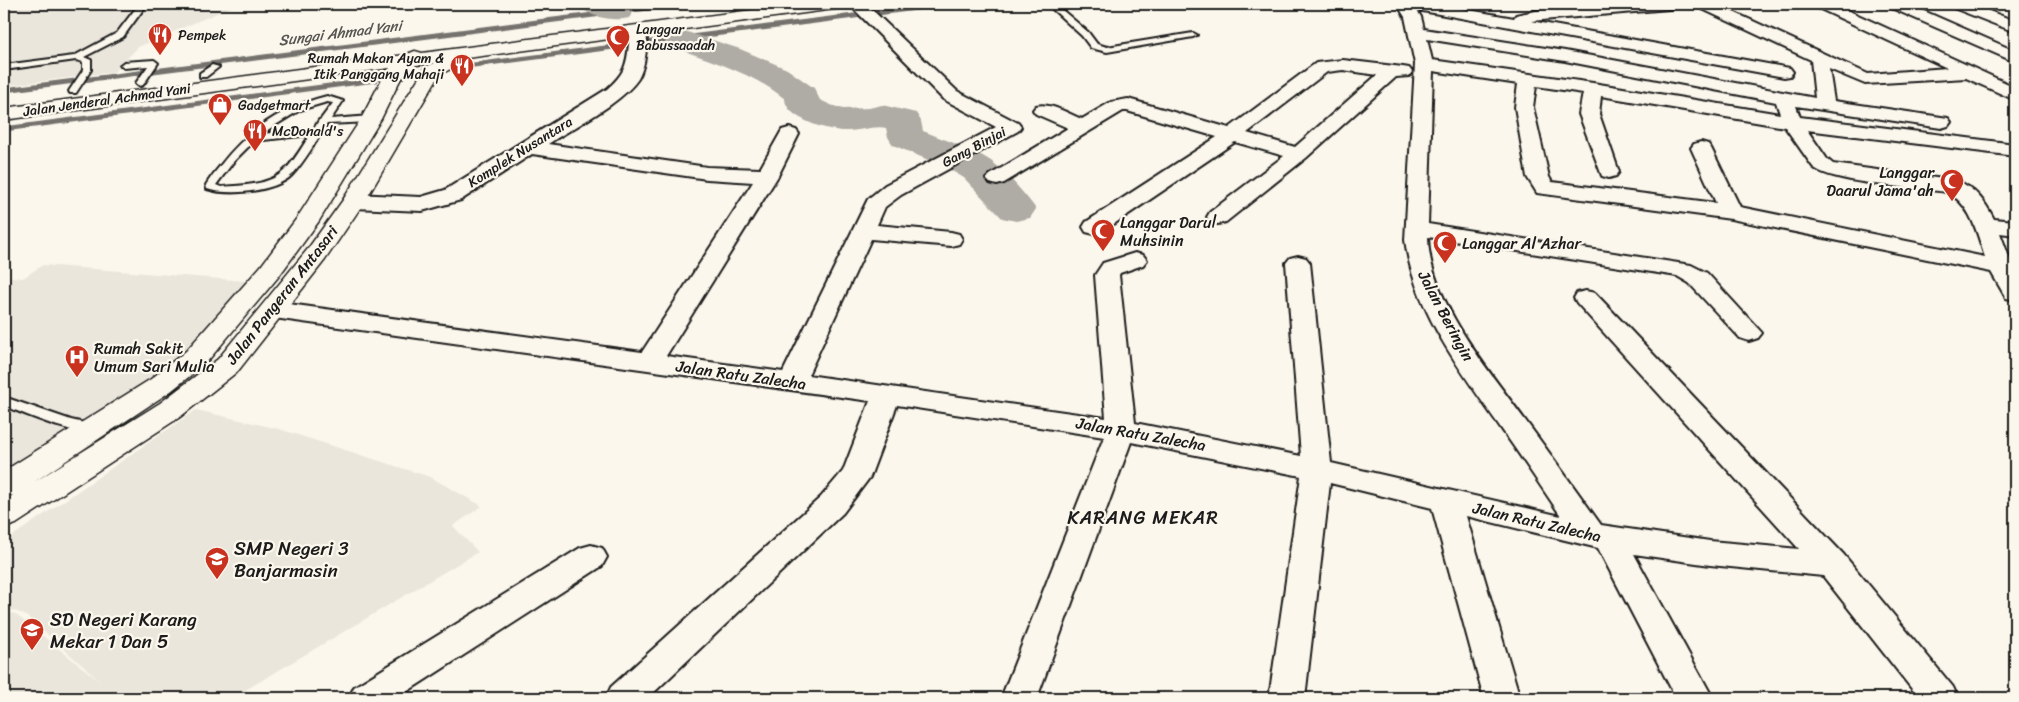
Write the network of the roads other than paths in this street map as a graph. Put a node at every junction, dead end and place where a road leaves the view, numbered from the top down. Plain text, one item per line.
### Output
1 (143, 4) edge
2 (764, 4) edge
3 (835, 4) edge
4 (857, 4) edge
5 (1051, 4) edge
6 (1405, 4) edge
7 (1410, 4) edge
8 (1669, 4) edge
9 (1704, 4) edge
10 (1822, 4) edge
11 (1895, 4) edge
12 (1957, 4) edge
13 (737, 5) edge
14 (2007, 7) dead end
15 (1974, 11) junction
16 (1510, 23) junction
17 (2015, 28) edge
18 (638, 31) junction
19 (1418, 33) junction
20 (1193, 35) dead end
21 (456, 43) junction
22 (496, 50) junction
23 (1819, 56) junction
24 (2015, 57) edge
25 (76, 58) junction
26 (408, 60) junction
27 (124, 65) dead end
28 (4, 68) edge
29 (1424, 69) junction
30 (1392, 71) junction
31 (1784, 72) dead end
32 (1969, 72) junction
33 (146, 75) junction
34 (1528, 79) junction
35 (77, 85) junction
36 (1593, 89) junction
37 (2015, 94) edge
38 (1784, 98) junction
39 (1062, 100) dead end
40 (4, 101) edge
41 (1826, 106) junction
42 (1043, 110) junction
43 (4, 114) edge
44 (368, 122) junction
45 (1792, 122) junction
46 (1011, 127) junction
47 (1083, 127) junction
48 (319, 128) junction
49 (789, 134) dead end
50 (2015, 135) edge
51 (1231, 136) junction
52 (250, 138) junction
53 (528, 148) junction
54 (1700, 148) dead end
55 (2015, 150) edge
56 (1299, 154) junction
57 (1608, 172) dead end
58 (767, 176) junction
59 (997, 180) dead end
60 (354, 201) junction
61 (1731, 212) junction
62 (1218, 217) dead end
63 (868, 221) junction
64 (1986, 224) junction
65 (1094, 227) dead end
66 (2015, 228) edge
67 (1418, 229) junction
68 (951, 239) dead end
69 (316, 255) junction
70 (280, 258) junction
71 (1135, 260) dead end
72 (1298, 263) dead end
73 (2000, 267) junction
74 (2015, 293) edge
75 (1586, 298) dead end
76 (274, 310) junction
77 (1749, 333) dead end
78 (649, 362) junction
79 (791, 382) junction
80 (887, 394) junction
81 (4, 401) edge
82 (93, 429) junction
83 (1122, 430) junction
84 (1317, 470) junction
85 (4, 486) edge
86 (1446, 502) junction
87 (4, 516) edge
88 (1594, 532) junction
89 (591, 557) dead end
90 (1832, 564) junction
91 (367, 698) edge
92 (624, 698) edge
93 (1019, 698) edge
94 (1287, 698) edge
95 (1502, 698) edge
96 (1695, 698) edge
97 (1940, 698) edge

1 - 25 lane
2 - 13 highway, Jalan Jenderal Achmad Yani
3 - 18 highway, Jalan Jenderal Achmad Yani
4 - 46 street, Gang Binjai
5 - 20 lane
6 - 19 street, Jalan Beringin
7 - 16 street
8 - 16 street
9 - 23 street
10 - 32 street
11 - 24 street
12 - 15 street
13 - 21 highway, Jalan Jenderal Achmad Yani
14 - 15 street
15 - 17 street
16 - 31 street
18 - 22 highway, Jalan Jenderal Achmad Yani
18 - 53 street, Komplek Nusantara
19 - 29 street, Jalan Beringin
19 - 38 street
21 - 26 highway
21 - 33 highway, Jalan Jenderal Achmad Yani
22 - 26 highway, Jalan Jenderal Achmad Yani
22 - 60 highway, Jalan Pangeran Antasari
23 - 32 street
23 - 41 street
25 - 28 lane
25 - 35 lane
26 - 43 highway, Jalan Jenderal Achmad Yani
26 - 44 highway, Jalan Pangeran Antasari
27 - 33 lane
29 - 30 street
29 - 34 street
29 - 67 street, Jalan Beringin
30 - 51 street
30 - 56 street
32 - 37 street
33 - 35 highway, Jalan Jenderal Achmad Yani
34 - 36 street
34 - 61 street
35 - 40 highway, Jalan Jenderal Achmad Yani
36 - 45 street
36 - 57 street
38 - 41 street
38 - 45 street
39 - 42 street
41 - 50 street
42 - 46 street
42 - 47 street
44 - 48 lane
44 - 70 highway, Jalan Pangeran Antasari
45 - 55 street
45 - 64 street
46 - 63 street, Gang Binjai
47 - 51 street
47 - 59 street
48 - 52 lane
48 - 52 lane
48 - 52 lane
49 - 58 street
51 - 56 street
51 - 65 street
53 - 58 street
53 - 60 street, Komplek Nusantara
54 - 61 street
56 - 62 street
58 - 78 street
60 - 69 highway, Jalan Pangeran Antasari
61 - 73 street
63 - 68 street
63 - 79 street, Gang Binjai
64 - 66 street
64 - 73 street
67 - 77 street
67 - 88 street, Jalan Beringin
69 - 70 highway
69 - 76 highway, Jalan Pangeran Antasari
70 - 82 highway, Jalan Pangeran Antasari
71 - 83 street
72 - 84 street
73 - 74 street
75 - 90 street
76 - 78 street, Jalan Ratu Zalecha
76 - 87 highway, Jalan Pangeran Antasari
78 - 79 street, Jalan Ratu Zalecha
79 - 80 street, Jalan Ratu Zalecha
80 - 83 street, Jalan Ratu Zalecha
80 - 92 street
81 - 82 lane
82 - 85 highway, Jalan Pangeran Antasari
83 - 84 street, Jalan Ratu Zalecha
83 - 93 street
84 - 86 street, Jalan Ratu Zalecha
84 - 94 street
86 - 88 street, Jalan Ratu Zalecha
86 - 95 street
88 - 90 street, Jalan Ratu Zalecha
88 - 96 street
89 - 91 street
90 - 97 street

